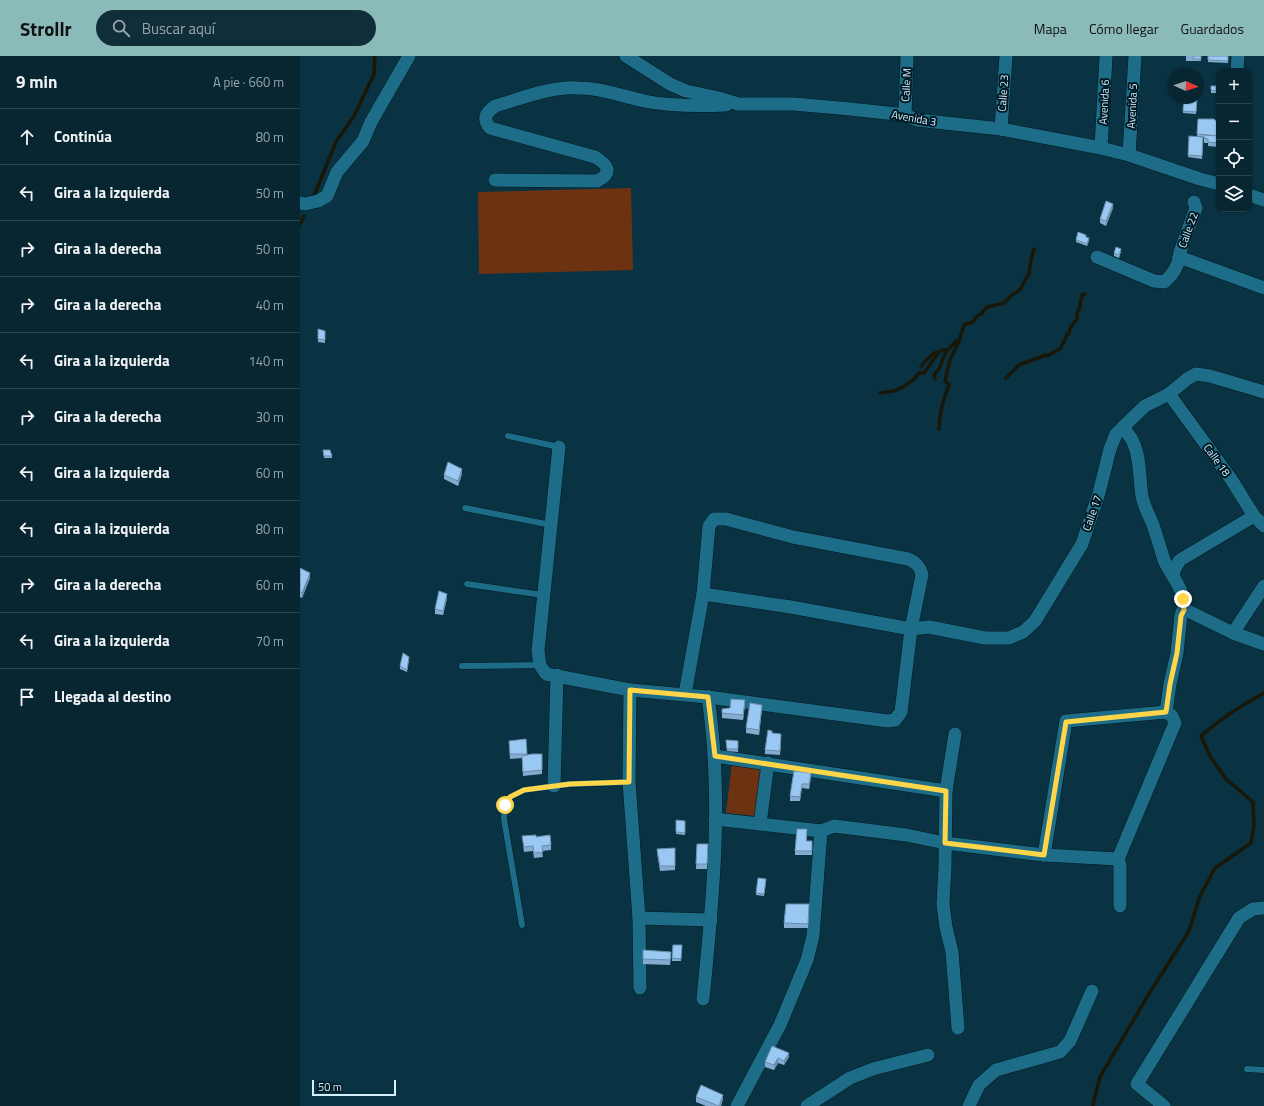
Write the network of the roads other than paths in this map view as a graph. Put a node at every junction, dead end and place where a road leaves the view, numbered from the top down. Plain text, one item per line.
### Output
1 (409, 56) edge
2 (626, 56) edge
3 (908, 56) edge
4 (1006, 56) edge
5 (1106, 56) edge
6 (1135, 56) edge
7 (1238, 56) edge
8 (1237, 68) edge
9 (738, 104) junction
10 (905, 115) junction
11 (1001, 130) junction
12 (1101, 148) junction
13 (1130, 155) junction
14 (495, 180) dead end
15 (1215, 181) edge
16 (1252, 196) edge
17 (1264, 200) edge
18 (1194, 202) dead end
19 (300, 203) edge
20 (1097, 257) dead end
21 (1179, 257) junction
22 (1264, 288) edge
23 (1264, 392) edge
24 (1169, 394) junction
25 (1123, 427) junction
26 (508, 436) dead end
27 (560, 447) joint
28 (465, 508) dead end
29 (1254, 516) junction
30 (551, 525) junction
31 (1264, 526) edge
32 (1174, 576) junction
33 (467, 584) dead end
34 (1264, 586) edge
35 (703, 594) junction
36 (543, 595) junction
37 (1184, 610) junction
38 (911, 629) junction
39 (1233, 633) junction
40 (1264, 644) edge
41 (462, 666) dead end
42 (540, 666) junction
43 (557, 676) junction
44 (630, 690) junction
45 (684, 694) junction
46 (708, 697) junction
47 (1166, 712) junction
48 (955, 734) dead end
49 (715, 756) junction
50 (768, 763) junction
51 (629, 782) junction
52 (554, 786) junction
53 (946, 791) junction
54 (715, 819) junction
55 (760, 824) junction
56 (821, 831) junction
57 (945, 843) junction
58 (1044, 855) junction
59 (1118, 859) junction
60 (1120, 906) dead end
61 (1264, 908) edge
62 (639, 918) junction
63 (711, 920) junction
64 (522, 925) dead end
65 (640, 988) dead end
66 (1092, 991) dead end
67 (703, 999) dead end
68 (958, 1028) dead end
69 (928, 1055) dead end
70 (1247, 1069) dead end
71 (1264, 1070) edge
72 (737, 1106) edge
73 (807, 1106) edge
74 (969, 1106) edge
75 (1164, 1106) edge

1 - 19 street
2 - 9 street, Avenida 3
3 - 10 street, Calle M
4 - 11 street, Calle 23
5 - 12 street, Avenida 6
6 - 13 street, Avenida 5
7 - 8 street
9 - 10 street, Avenida 3
9 - 14 street
10 - 11 street, Avenida 3
11 - 12 street, Avenida 3
12 - 13 street, Avenida 3
13 - 15 street, Avenida 3
16 - 17 street
18 - 21 street, Calle 22
20 - 21 street
21 - 22 street
23 - 24 street, Calle 17
24 - 25 street, Calle 17
24 - 29 street, Calle 18
25 - 32 street
25 - 38 street, Calle 17
26 - 27 lane
27 - 30 street
28 - 30 lane
29 - 31 street, Calle 18
29 - 32 street
30 - 36 street
32 - 37 street
33 - 36 lane
34 - 39 street
35 - 38 street, Calle 17
35 - 38 street
35 - 45 street
36 - 42 street
37 - 39 street
37 - 47 street
38 - 46 street
39 - 40 street
41 - 42 lane
42 - 43 street
43 - 44 street
43 - 52 street
44 - 45 street
44 - 51 street
45 - 46 street
46 - 49 street
47 - 58 street
47 - 59 street
48 - 53 street
49 - 50 street
49 - 54 street
50 - 53 street
50 - 55 street
51 - 52 lane
51 - 62 street
52 - 64 lane
53 - 57 street
54 - 55 street
54 - 63 street
55 - 56 street
56 - 57 street
56 - 72 street
57 - 58 street
57 - 68 street
58 - 59 street
59 - 60 street
61 - 75 street
62 - 63 street
62 - 65 street
63 - 67 street
66 - 74 street
69 - 73 street
70 - 71 lane

